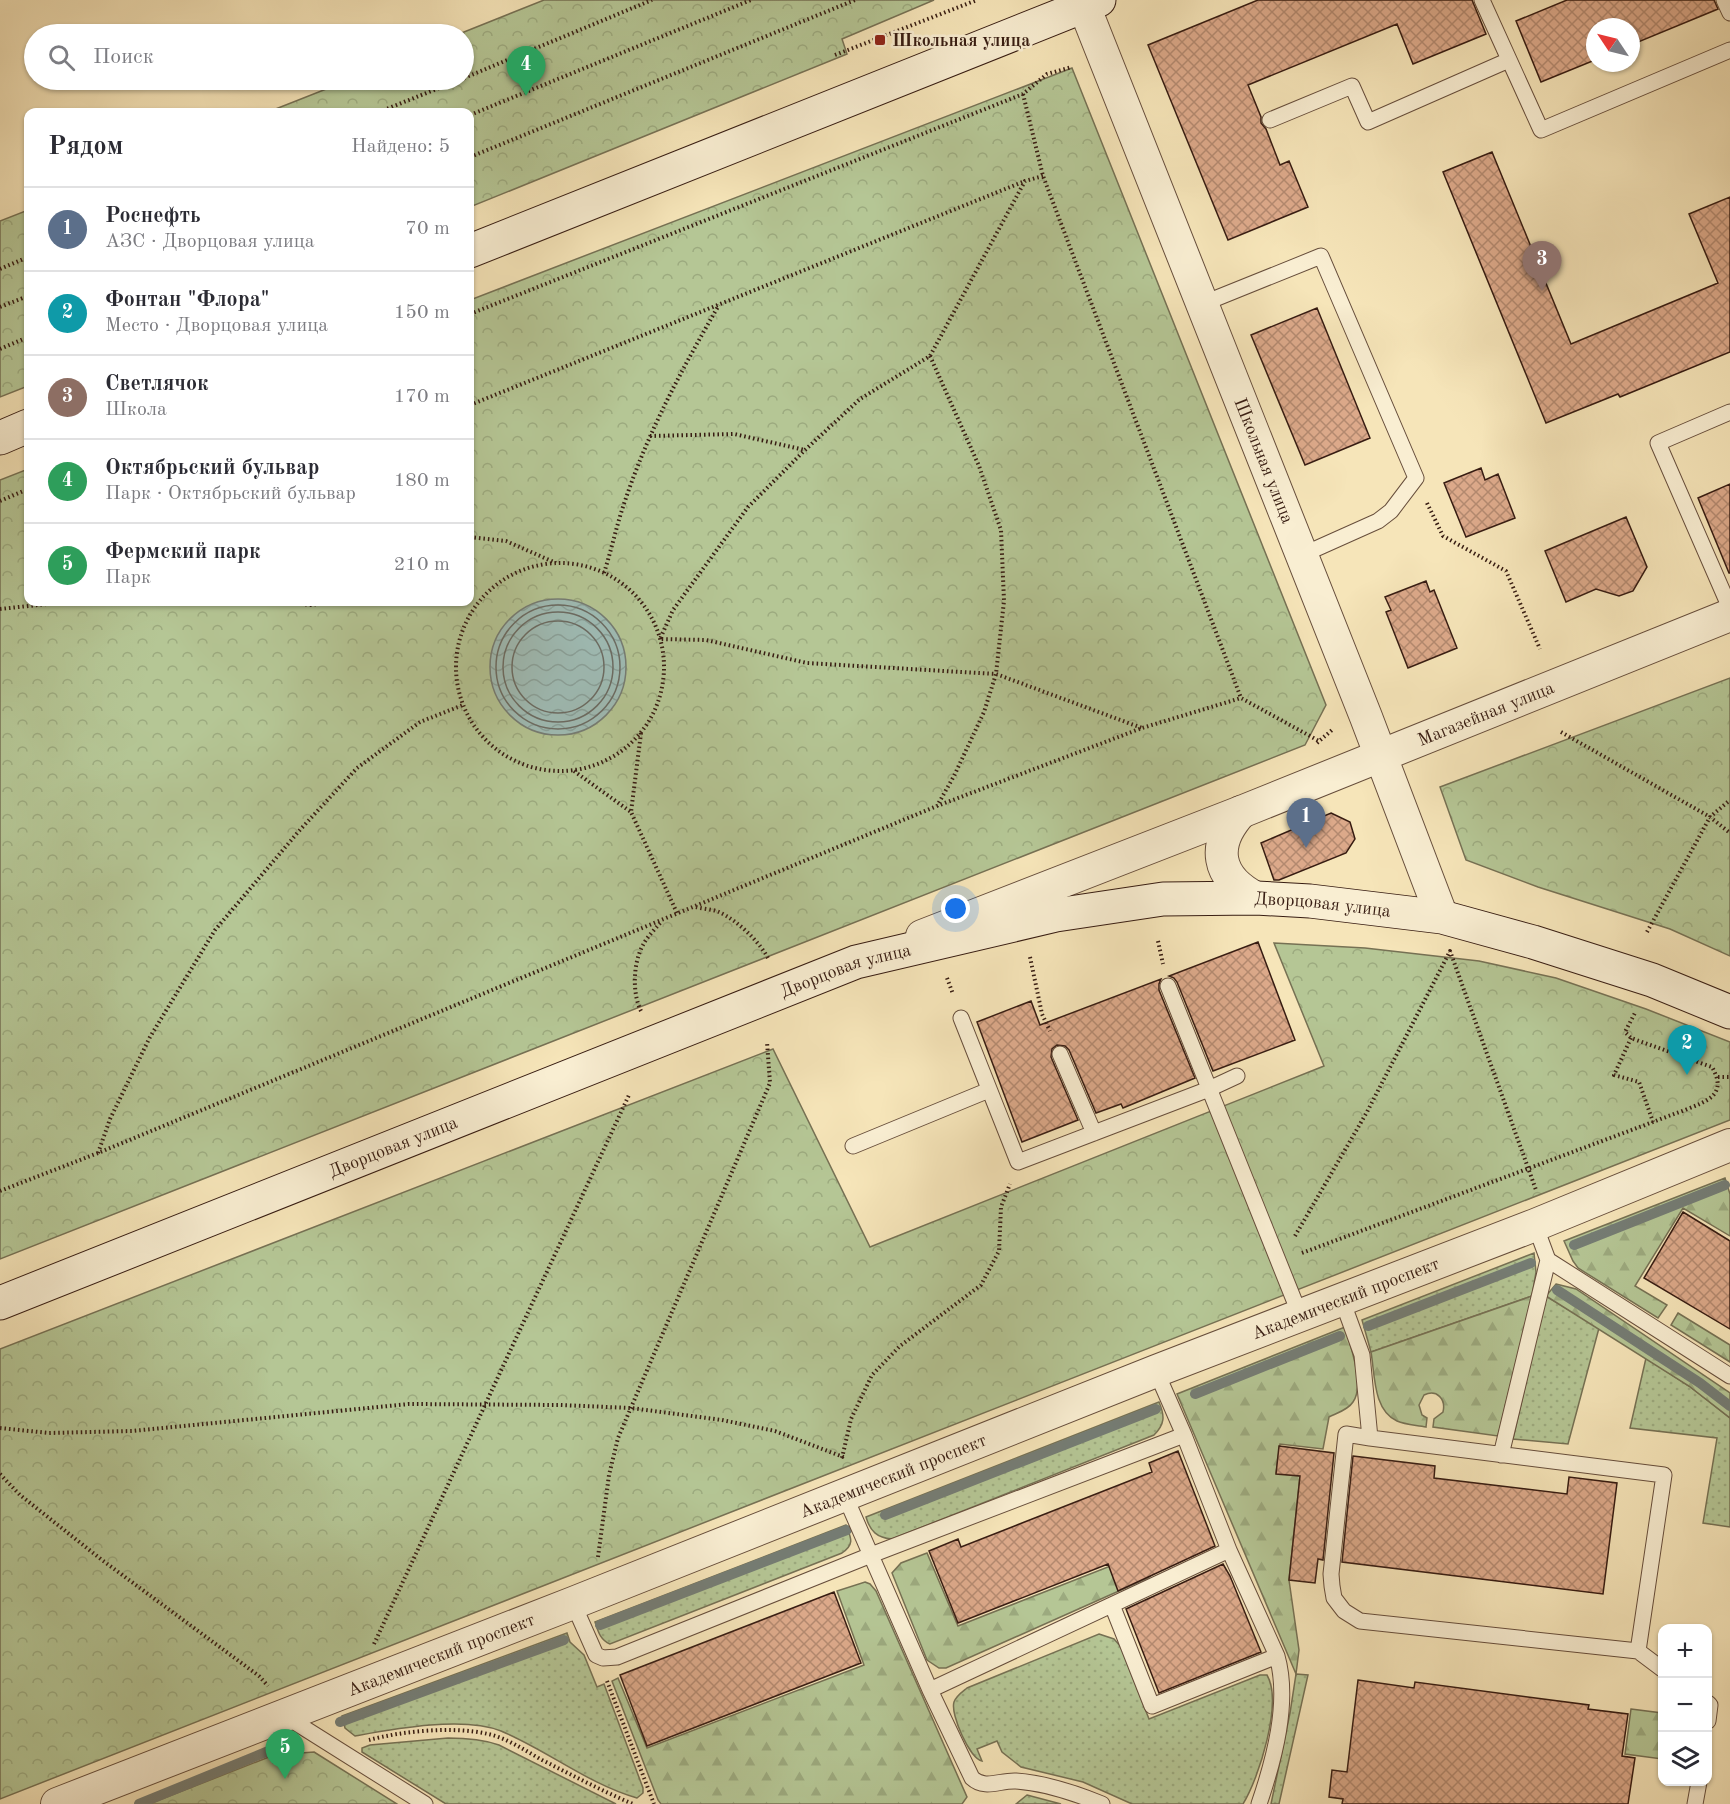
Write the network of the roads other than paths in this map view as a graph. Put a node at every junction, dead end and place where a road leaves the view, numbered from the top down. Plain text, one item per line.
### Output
1 (1482, 0) edge
2 (1724, 0) edge
3 (1091, 3) edge
4 (1730, 13) edge
5 (1730, 51) edge
6 (1509, 60) junction
7 (1270, 120) dead end
8 (474, 249) edge
9 (1202, 304) junction
10 (1730, 412) edge
11 (24, 428) edge
12 (0, 438) edge
13 (1302, 555) junction
14 (1730, 608) edge
15 (1730, 615) edge
16 (1381, 755) junction
17 (1241, 812) junction
18 (1256, 898) junction
19 (1442, 917) junction
20 (856, 962) junction
21 (1168, 986) dead end
22 (1730, 1012) edge
23 (961, 1018) dead end
24 (1060, 1054) road end
25 (1237, 1076) dead end
26 (1209, 1089) junction
27 (989, 1090) junction
28 (1094, 1133) junction
29 (1730, 1145) edge
30 (853, 1146) dead end
31 (1535, 1225) junction
32 (1548, 1260) junction
33 (1342, 1300) junction
34 (0, 1303) edge
35 (1300, 1315) junction
36 (1156, 1371) junction
37 (1730, 1377) edge
38 (1184, 1435) junction
39 (1370, 1438) junction
40 (1501, 1455) junction
41 (845, 1496) junction
42 (1229, 1550) junction
43 (871, 1555) junction
44 (573, 1603) junction
45 (1112, 1605) junction
46 (1638, 1651) junction
47 (1277, 1656) junction
48 (1658, 1666) edge
49 (930, 1690) junction
50 (285, 1715) junction
51 (1698, 1786) edge
52 (57, 1804) edge
53 (425, 1804) edge
54 (1102, 1804) edge
55 (1259, 1804) edge
56 (1695, 1804) edge

1 - 6 lane
2 - 4 lane
3 - 8 main road
3 - 9 street, Школьная улица
5 - 6 lane
6 - 7 lane
9 - 13 street, Школьная улица
9 - 13 lane
10 - 14 lane
11 - 12 main road
13 - 16 street, Школьная улица
15 - 16 street, Магазейная улица
16 - 17 street, Магазейная улица
16 - 19 street, Школьная улица
17 - 18 street
17 - 20 street, Магазейная улица
18 - 19 main road, Дворцовая улица
18 - 20 main road, Дворцовая улица
19 - 22 main road, Дворцовая улица
20 - 34 main road, Дворцовая улица
21 - 26 lane
23 - 27 lane
24 - 28 lane
25 - 26 lane
26 - 28 lane
26 - 35 lane
27 - 28 lane
27 - 30 lane
29 - 31 street, Академический проспект
31 - 32 lane
31 - 33 street, Академический проспект
32 - 37 lane
32 - 40 lane
33 - 35 street, Академический проспект
33 - 39 lane
35 - 36 street, Академический проспект
36 - 38 lane
36 - 41 street, Академический проспект
38 - 42 lane
38 - 43 lane
39 - 40 lane
39 - 46 lane
40 - 46 lane
41 - 43 lane
41 - 44 street, Академический проспект
42 - 45 lane
42 - 47 lane
43 - 44 lane
43 - 49 lane
44 - 50 street, Академический проспект
45 - 47 lane
45 - 49 lane
46 - 48 lane
47 - 55 lane
49 - 54 lane
50 - 52 street, Академический проспект
50 - 53 lane
51 - 56 lane

